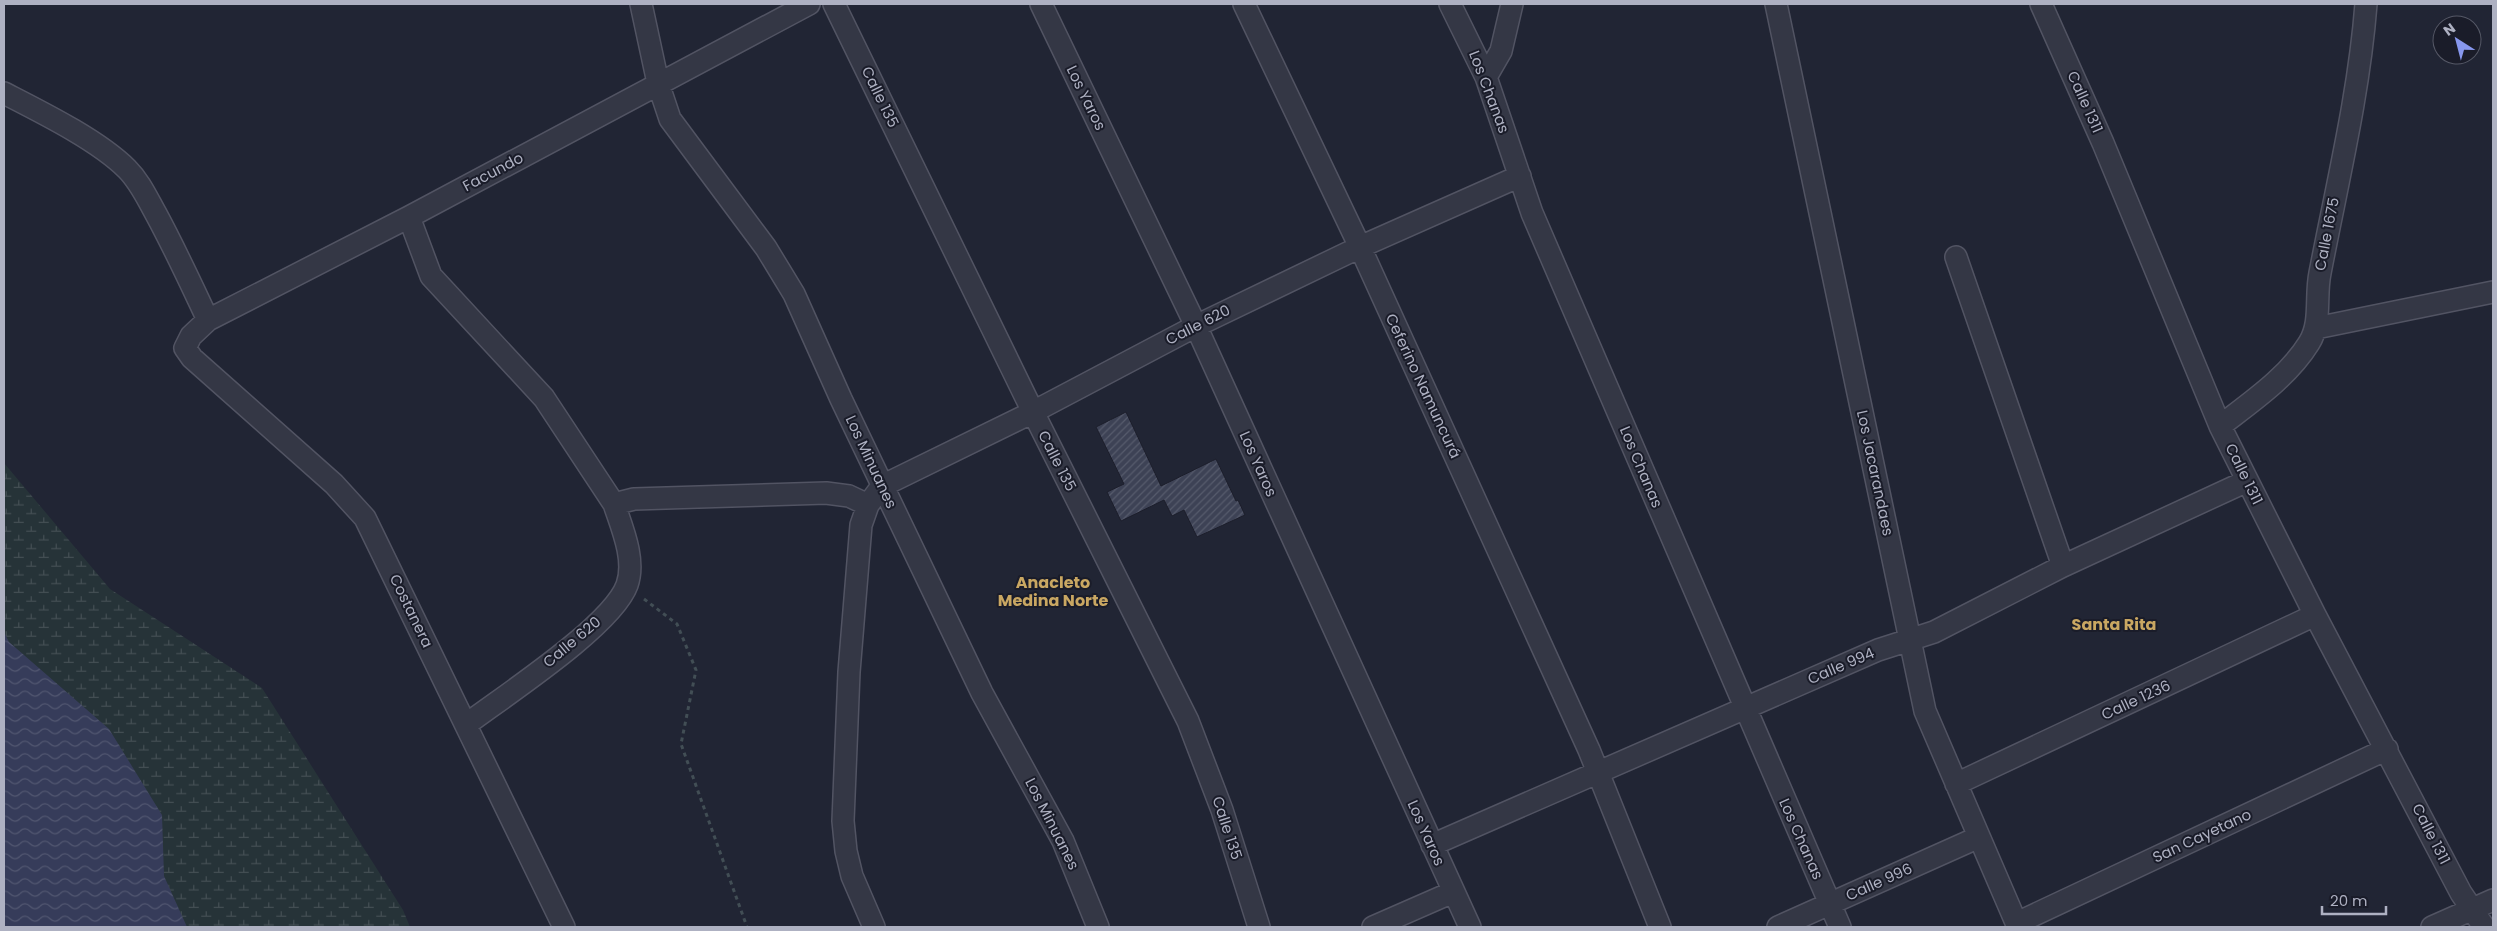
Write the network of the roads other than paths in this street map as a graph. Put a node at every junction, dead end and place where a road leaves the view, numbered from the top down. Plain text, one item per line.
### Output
1 (641, 4) edge
2 (809, 4) edge
3 (834, 4) edge
4 (1041, 4) edge
5 (1244, 4) edge
6 (1450, 4) edge
7 (1512, 4) edge
8 (1776, 4) edge
9 (2041, 4) edge
10 (2366, 4) edge
11 (1486, 77) junction
12 (658, 83) junction
13 (4, 93) edge
14 (1520, 176) junction
15 (409, 217) junction
16 (1360, 247) junction
17 (1956, 257) dead end
18 (2493, 292) edge
19 (208, 320) junction
20 (1196, 326) junction
21 (2316, 328) junction
22 (185, 348) joint
23 (1033, 412) junction
24 (2220, 426) junction
25 (2247, 482) junction
26 (882, 486) junction
27 (614, 504) junction
28 (868, 505) junction
29 (2063, 566) junction
30 (2316, 615) junction
31 (1911, 641) junction
32 (1745, 709) junction
33 (466, 724) junction
34 (2388, 749) junction
35 (1598, 771) junction
36 (1956, 784) junction
37 (1980, 837) junction
38 (1432, 845) junction
39 (1453, 892) junction
40 (2493, 900) edge
41 (1830, 904) junction
42 (2472, 909) junction
43 (2018, 925) edge
44 (564, 927) edge
45 (874, 927) edge
46 (1098, 927) edge
47 (1259, 927) edge
48 (1373, 927) edge
49 (1470, 927) edge
50 (1660, 927) edge
51 (1778, 927) edge
52 (1840, 927) edge
53 (2432, 927) edge
54 (2484, 927) edge

1 - 12 street, Los Minuanes
2 - 12 street, Facundo
3 - 23 street, Calle 135
4 - 20 street, Los Yaros
5 - 16 street, Ceferino Namuncurá
6 - 11 street, Los Chanas
7 - 11 street
8 - 31 street, Los Jacarandaes
9 - 24 street, Calle 1311
10 - 21 street, Calle 1675
11 - 14 street, Los Chanas
12 - 15 street, Facundo
12 - 26 street, Los Minuanes
13 - 19 street
14 - 16 street, Calle 620
14 - 32 street, Los Chanas
15 - 19 street, Facundo
15 - 27 street
16 - 20 street, Calle 620
16 - 35 street, Ceferino Namuncurá
17 - 29 street
18 - 21 street
19 - 22 street, Facundo
20 - 23 street, Calle 620
20 - 38 street, Los Yaros
21 - 24 street, Calle 1675
22 - 33 street, Costanera
23 - 26 street, Calle 620
23 - 47 street, Calle 135
24 - 25 street, Calle 1311
25 - 29 street, Calle 994
25 - 30 street, Calle 1311
26 - 28 street
26 - 46 street, Los Minuanes
27 - 28 street
27 - 33 street, Calle 620
28 - 45 street
29 - 31 street, Calle 994
30 - 34 street, Calle 1311
30 - 36 street, Calle 1236
31 - 32 street, Calle 994
31 - 36 street, Los Jacarandaes
32 - 35 street, Calle 994
32 - 41 street, Los Chanas
33 - 44 street, Costanera
34 - 42 street, Calle 1311
34 - 43 street, San Cayetano
35 - 38 street, Calle 994
35 - 50 street, Ceferino Namuncurá
36 - 37 street, Los Jacarandaes
37 - 41 street, Calle 996
37 - 43 street, Los Jacarandaes
38 - 39 street, Los Yaros
39 - 48 street
39 - 49 street, Los Yaros
40 - 42 street
41 - 51 street, Calle 996
41 - 52 street, Los Chanas
42 - 53 street
42 - 54 street, Calle 1311

